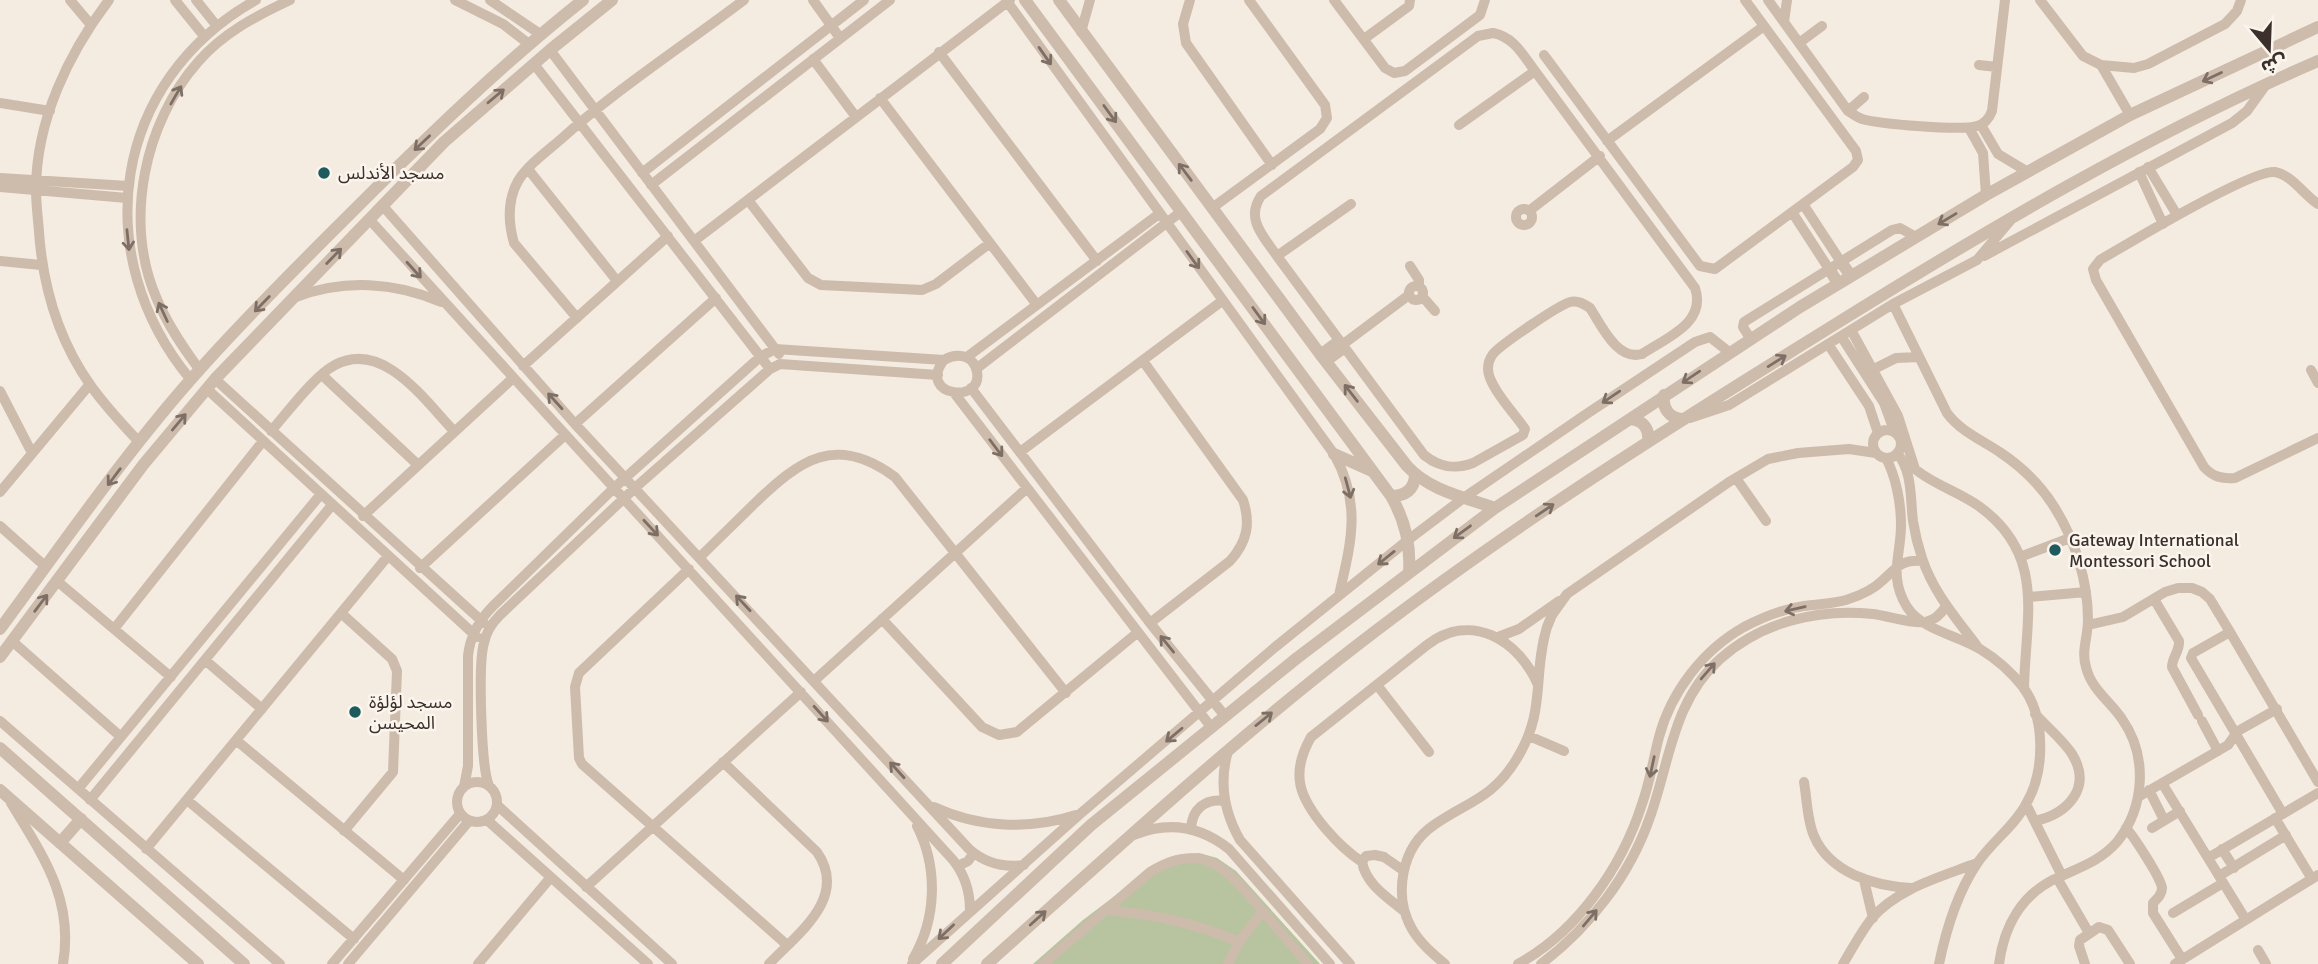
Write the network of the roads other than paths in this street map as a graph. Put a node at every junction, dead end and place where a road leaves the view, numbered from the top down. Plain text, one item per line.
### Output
1 (70, 0) edge
2 (109, 0) edge
3 (175, 0) edge
4 (196, 0) edge
5 (256, 0) edge
6 (290, 0) edge
7 (455, 0) edge
8 (490, 0) edge
9 (609, 0) edge
10 (744, 0) edge
11 (813, 0) edge
12 (864, 0) edge
13 (890, 0) edge
14 (1025, 0) edge
15 (1059, 0) edge
16 (1090, 0) edge
17 (1190, 0) edge
18 (1248, 0) edge
19 (1334, 0) edge
20 (1410, 0) edge
21 (1485, 0) edge
22 (1745, 0) edge
23 (1768, 0) edge
24 (1787, 0) edge
25 (2005, 0) edge
26 (2040, 0) edge
27 (2241, 0) edge
28 (581, 1) edge
29 (1008, 1) edge
30 (591, 17) junction
31 (1784, 22) junction
32 (90, 24) junction
33 (216, 25) junction
34 (831, 26) junction
35 (1764, 26) junction
36 (1822, 26) dead end
37 (2318, 27) edge
38 (1081, 32) junction
39 (540, 34) junction
40 (204, 36) junction
41 (840, 38) junction
42 (1364, 39) junction
43 (1799, 43) junction
44 (529, 44) junction
45 (1060, 47) junction
46 (550, 50) junction
47 (940, 52) junction
48 (1544, 55) dead end
49 (813, 60) junction
50 (2318, 61) edge
51 (534, 64) junction
52 (1979, 65) dead end
53 (2101, 65) junction
54 (1997, 67) junction
55 (1535, 71) junction
56 (2265, 85) junction
57 (1864, 97) dead end
58 (880, 98) junction
59 (0, 103) edge
60 (596, 110) junction
61 (50, 111) junction
62 (1848, 111) junction
63 (2130, 115) junction
64 (856, 117) junction
65 (580, 122) junction
66 (1459, 125) dead end
67 (1981, 125) junction
68 (1969, 128) junction
69 (1607, 141) junction
70 (1600, 156) junction
71 (1272, 165) junction
72 (528, 169) junction
73 (2143, 170) junction
74 (2028, 172) junction
75 (642, 173) junction
76 (0, 178) edge
77 (36, 185) junction
78 (651, 185) junction
79 (128, 186) junction
80 (0, 187) edge
81 (1986, 195) junction
82 (127, 198) junction
83 (748, 200) junction
84 (1351, 204) dead end
85 (1803, 204) junction
86 (2318, 204) edge
87 (382, 205) junction
88 (1213, 208) junction
89 (1182, 211) junction
90 (1529, 211) dead end
91 (1792, 212) junction
92 (1159, 214) junction
93 (2177, 215) junction
94 (2015, 216) junction
95 (369, 219) junction
96 (398, 223) junction
97 (1166, 223) junction
98 (2163, 224) junction
99 (384, 236) junction
100 (667, 236) junction
101 (1916, 237) junction
102 (694, 242) junction
103 (990, 243) junction
104 (1277, 256) junction
105 (1977, 260) junction
106 (0, 261) edge
107 (1097, 261) junction
108 (1841, 262) junction
109 (41, 265) junction
110 (1410, 266) dead end
111 (1829, 269) junction
112 (1851, 276) junction
113 (617, 281) junction
114 (1839, 283) junction
115 (1421, 291) junction
116 (716, 298) junction
117 (292, 299) junction
118 (1222, 301) junction
119 (445, 304) junction
120 (1892, 304) junction
121 (1037, 305) junction
122 (1436, 311) dead end
123 (577, 318) junction
124 (1846, 333) junction
125 (1750, 338) junction
126 (1342, 344) junction
127 (1828, 344) junction
128 (1848, 346) junction
129 (775, 349) junction
130 (1729, 352) junction
131 (1835, 353) junction
132 (761, 357) junction
133 (967, 357) junction
134 (1919, 357) junction
135 (1323, 358) junction
136 (944, 360) junction
137 (1143, 361) junction
138 (785, 363) junction
139 (523, 366) junction
140 (200, 369) junction
141 (770, 369) junction
142 (976, 369) junction
143 (1872, 370) junction
144 (2311, 370) dead end
145 (322, 374) junction
146 (938, 375) junction
147 (512, 379) junction
148 (191, 380) junction
149 (2318, 383) edge
150 (90, 384) junction
151 (211, 384) junction
152 (971, 388) junction
153 (0, 391) edge
154 (955, 394) junction
155 (1664, 395) junction
156 (1630, 419) junction
157 (1682, 419) junction
158 (575, 424) junction
159 (271, 431) junction
160 (454, 431) junction
161 (1895, 433) junction
162 (565, 435) junction
163 (1876, 435) junction
164 (2318, 438) edge
165 (263, 441) junction
166 (139, 442) junction
167 (1648, 442) junction
168 (1849, 449) junction
169 (1020, 452) junction
170 (32, 453) junction
171 (1897, 453) junction
172 (1334, 454) junction
173 (130, 455) junction
174 (1881, 456) junction
175 (417, 464) junction
176 (143, 465) junction
177 (1375, 473) junction
178 (1415, 474) junction
179 (626, 477) junction
180 (1736, 478) junction
181 (636, 487) junction
182 (614, 488) junction
183 (1027, 488) junction
184 (0, 492) edge
185 (321, 494) junction
186 (1391, 496) junction
187 (1465, 497) junction
188 (624, 499) junction
189 (332, 505) junction
190 (1495, 508) junction
191 (363, 516) junction
192 (1766, 521) dead end
193 (0, 526) edge
194 (2070, 538) junction
195 (1408, 540) junction
196 (955, 553) junction
197 (388, 556) junction
198 (700, 557) junction
199 (2020, 557) junction
200 (1923, 561) junction
201 (1895, 566) junction
202 (46, 567) junction
203 (421, 568) junction
204 (689, 569) junction
205 (1409, 572) junction
206 (57, 581) junction
207 (2086, 592) junction
208 (1567, 594) junction
209 (1861, 594) junction
210 (1339, 595) junction
211 (2029, 597) junction
212 (2154, 599) junction
213 (1946, 606) junction
214 (341, 613) junction
215 (1865, 614) junction
216 (882, 619) junction
217 (480, 621) junction
218 (1922, 622) junction
219 (1150, 623) junction
220 (1527, 624) junction
221 (2088, 625) junction
222 (1, 626) edge
223 (490, 628) junction
224 (114, 629) junction
225 (1545, 632) junction
226 (2230, 632) junction
227 (1138, 633) junction
228 (473, 634) junction
229 (1498, 637) junction
230 (12, 641) junction
231 (483, 643) junction
232 (1980, 649) junction
233 (2024, 656) junction
234 (0, 657) edge
235 (205, 660) junction
236 (2002, 666) junction
237 (170, 677) junction
238 (815, 680) junction
239 (1377, 685) junction
240 (1539, 689) junction
241 (2024, 689) junction
242 (801, 692) junction
243 (1066, 693) junction
244 (1675, 697) junction
245 (1213, 702) junction
246 (1686, 702) junction
247 (262, 709) junction
248 (2277, 709) junction
249 (1200, 713) junction
250 (2035, 714) junction
251 (1225, 716) junction
252 (0, 721) edge
253 (1211, 727) junction
254 (2236, 734) junction
255 (1529, 736) junction
256 (121, 737) junction
257 (236, 740) junction
258 (0, 748) edge
259 (1229, 749) junction
260 (1564, 751) dead end
261 (2218, 751) junction
262 (1429, 752) dead end
263 (723, 762) junction
264 (1804, 782) dead end
265 (2318, 782) edge
266 (2162, 783) junction
267 (489, 786) junction
268 (464, 787) junction
269 (78, 789) junction
270 (2149, 790) junction
271 (2318, 793) edge
272 (2, 795) edge
273 (2138, 797) junction
274 (90, 800) junction
275 (187, 800) junction
276 (1225, 801) junction
277 (928, 804) junction
278 (2026, 804) junction
279 (497, 805) junction
280 (2180, 811) junction
281 (909, 813) junction
282 (460, 814) junction
283 (1080, 814) junction
284 (2279, 816) junction
285 (81, 819) junction
286 (487, 820) junction
287 (2164, 820) junction
288 (469, 821) junction
289 (2035, 821) junction
290 (653, 826) junction
291 (2126, 828) junction
292 (2152, 828) dead end
293 (1191, 829) junction
294 (344, 831) junction
295 (2286, 835) junction
296 (1127, 838) junction
297 (60, 843) junction
298 (146, 849) junction
299 (2222, 849) junction
300 (974, 853) junction
301 (2208, 858) junction
302 (1362, 862) junction
303 (1977, 863) junction
304 (1025, 865) junction
305 (958, 866) junction
306 (2234, 867) junction
307 (569, 871) junction
308 (1404, 871) junction
309 (2060, 877) junction
310 (2315, 877) edge
311 (404, 880) junction
312 (555, 880) junction
313 (1864, 880) junction
314 (2221, 880) junction
315 (586, 887) junction
316 (1912, 888) junction
317 (970, 910) junction
318 (1106, 911) junction
319 (1263, 911) junction
320 (1404, 911) junction
321 (2173, 912) dead end
322 (1873, 918) junction
323 (2246, 920) junction
324 (2089, 933) junction
325 (354, 939) junction
326 (1239, 942) junction
327 (787, 945) junction
328 (2258, 950) dead end
329 (2179, 962) edge
330 (63, 964) edge
331 (198, 964) edge
332 (243, 964) edge
333 (280, 964) edge
334 (332, 964) edge
335 (348, 964) edge
336 (478, 964) edge
337 (648, 964) edge
338 (672, 964) edge
339 (769, 964) edge
340 (911, 964) edge
341 (942, 964) edge
342 (988, 964) edge
343 (1043, 964) edge
344 (1227, 964) edge
345 (1308, 964) edge
346 (1331, 964) edge
347 (1350, 964) edge
348 (1445, 964) edge
349 (1518, 964) edge
350 (1541, 964) edge
351 (1843, 964) edge
352 (1940, 964) edge
353 (1998, 964) edge
354 (2085, 964) edge
355 (2130, 964) edge
356 (2266, 964) edge

1 - 32 street
2 - 32 street
3 - 40 street
4 - 33 street
5 - 33 street
140 -> 6 street
7 - 44 street
8 - 39 street
9 - 30 street
10 - 60 street
11 - 34 street
12 - 34 street
13 - 41 street
14 - 45 street
15 - 38 street
16 - 38 street
17 - 71 street
18 - 71 street
19 - 42 street
20 - 42 street
21 - 42 street
22 - 35 street
23 - 31 street
24 - 31 street
25 - 54 street
26 - 53 street
27 - 53 street
28 - 30 street
28 - 39 street
29 - 47 street
29 -> 92 street
30 - 46 street
31 - 43 street
32 - 61 street
33 - 40 street
34 - 41 street
34 - 75 street
35 - 69 street
35 - 85 street
36 - 43 street
37 -> 63 street
38 - 45 street
88 -> 38 street
39 - 44 street
40 - 79 street
41 - 49 street
43 - 62 street
44 -> 140 street
45 -> 89 street
46 - 51 street
46 - 60 street
47 - 58 street
47 - 107 street
48 - 69 street
49 - 64 street
49 - 78 street
50 - 56 street
51 - 65 street
87 -> 51 street
52 - 54 street
53 - 63 street
54 - 67 street
55 - 66 street
55 - 70 street
55 - 104 street
56 - 73 street
56 - 94 street
57 - 62 street
58 - 64 street
58 - 103 street
59 - 61 street
60 - 65 street
60 - 75 street
61 - 77 street
62 - 68 street
63 - 74 street
64 - 83 street
65 - 72 street
65 - 100 street
67 - 68 street
67 - 74 street
68 - 81 street
69 - 91 street
70 - 90 street
70 - 126 street
71 - 88 street
72 - 113 street
72 - 123 street
73 - 93 street
73 - 98 street
73 - 105 street
74 - 81 street
75 - 78 street
76 - 77 street
77 - 79 street
77 - 80 street
77 - 82 street
77 - 109 street
78 - 102 street
79 - 82 street
81 -> 101 street
82 -> 148 street
83 - 102 street
83 - 103 street
84 - 104 street
85 - 91 street
85 - 108 street
86 - 93 street
87 - 95 street
87 - 96 street
88 - 135 street
89 - 97 street
89 -> 177 street
91 - 111 street
92 - 97 street
92 - 107 street
93 - 98 street
94 - 105 street
157 -> 94 street
95 - 99 street
117 -> 95 street
96 - 99 street
96 - 139 street
97 -> 118 street
97 - 142 street
98 - 164 street
99 -> 119 street
100 - 113 street
100 - 116 street
101 - 108 street
101 - 112 street
102 - 129 street
103 - 121 street
104 - 126 street
105 - 120 street
106 - 109 street
107 - 121 street
108 - 111 street
108 - 112 street
109 - 150 street
110 - 115 street
111 - 114 street
111 - 125 street
112 - 114 street
113 - 123 street
114 - 125 street
115 - 122 street
115 - 126 street
116 - 132 street
116 - 158 street
117 - 119 street
117 - 151 street
118 - 137 street
118 - 172 street
119 - 147 street
120 - 124 street
120 - 134 street
121 - 133 street
123 - 139 street
124 - 127 street
124 - 128 street
124 - 143 street
125 - 130 street
126 - 135 street
127 - 131 street
127 - 157 street
128 - 131 street
128 - 161 street
129 - 132 street
129 - 136 street
129 - 138 street
130 -> 155 street
130 -> 187 street
131 - 163 street
132 - 141 street
132 - 179 street
133 - 136 street
133 - 142 street
134 - 143 street
134 - 194 street
178 -> 135 street
136 - 146 street
137 - 169 street
137 - 219 street
138 - 141 street
138 - 146 street
158 -> 139 street
140 - 148 street
141 - 181 street
142 - 152 street
143 - 199 street
144 - 149 street
145 - 159 street
145 - 160 street
145 - 175 street
146 - 154 street
147 - 160 street
147 - 162 street
148 - 166 street
150 - 166 street
150 - 170 street
151 - 159 street
151 - 165 street
176 -> 151 street
152 - 154 street
152 - 169 street
153 - 170 street
154 -> 183 street
155 - 156 street
155 - 157 street
156 - 167 street
156 - 190 street
157 - 167 street
158 - 179 street
159 - 191 street
160 - 175 street
161 - 163 street
161 - 171 street
162 - 182 street
162 - 203 street
163 - 168 street
163 - 174 street
165 - 185 street
165 - 224 street
166 - 173 street
259 -> 167 street
168 - 174 street
168 - 180 street
169 - 219 street
170 - 184 street
171 - 174 street
171 - 200 street
172 - 177 street
172 -> 210 street
173 - 176 street
173 -> 202 street
174 - 201 street
175 - 191 street
176 - 206 street
177 - 186 street
178 - 186 street
178 - 187 street
179 - 181 street
179 - 182 street
180 - 192 street
180 - 208 street
181 - 188 street
181 - 198 street
182 - 188 street
182 - 217 street
183 - 196 street
183 - 227 street
185 - 189 street
185 - 237 street
186 - 195 street
187 - 190 street
187 - 195 street
188 -> 204 street
188 - 223 street
189 - 197 street
189 - 235 street
190 -> 205 street
191 - 203 street
193 - 202 street
194 - 199 street
194 - 207 street
195 - 205 street
195 -> 210 street
196 - 198 street
196 - 216 street
196 - 243 street
197 - 214 street
197 - 228 street
238 -> 198 street
199 - 211 street
200 - 201 street
200 - 213 street
201 - 209 street
201 - 218 street
202 - 222 street
203 - 217 street
204 - 242 street
204 - 290 street
205 - 251 street
206 - 224 street
230 -> 206 street
207 - 211 street
207 - 221 street
208 - 220 street
208 - 225 street
209 - 215 street
209 -> 244 street
210 - 245 street
211 - 233 street
212 - 221 street
212 - 226 street
212 - 261 street
213 - 218 street
213 - 232 street
214 - 247 street
214 - 294 street
215 - 218 street
246 -> 215 street
216 - 238 street
216 - 243 street
217 - 223 street
217 - 228 street
218 - 232 street
245 -> 219 street
220 - 225 street
220 - 229 street
221 - 273 street
223 - 231 street
224 - 237 street
225 - 240 street
226 - 248 street
226 - 254 street
227 - 243 street
227 - 249 street
228 - 231 street
228 - 268 street
229 - 239 street
229 - 240 street
230 - 234 street
230 - 256 street
231 - 267 street
232 - 236 street
233 - 236 street
233 - 241 street
235 - 247 street
235 - 274 street
236 - 241 street
237 - 256 street
277 -> 238 street
239 - 262 street
239 - 302 street
240 - 255 street
241 - 250 street
242 - 263 street
242 -> 281 street
244 - 246 street
244 -> 349 street
245 - 249 street
245 - 251 street
350 -> 246 street
247 - 257 street
248 - 254 street
248 - 265 street
249 - 253 street
249 -> 283 street
250 - 278 street
250 - 289 street
251 - 253 street
252 - 269 street
253 - 341 street
254 - 261 street
254 - 284 street
255 - 260 street
255 - 308 street
256 - 269 street
257 - 275 street
257 - 294 street
258 - 285 street
259 - 276 street
259 - 296 street
261 - 266 street
263 - 290 street
263 - 327 street
264 - 313 street
266 - 270 street
266 - 280 street
267 - 268 street
267 - 279 street
268 - 282 street
269 - 274 street
270 - 273 street
270 - 287 street
271 - 284 street
272 - 297 street
272 - 330 street
273 - 291 street
274 - 298 street
275 - 298 street
275 - 325 street
276 - 293 street
276 - 347 street
277 - 283 street
277 - 300 street
278 - 289 street
278 - 303 street
279 - 286 street
279 - 307 street
280 - 287 street
280 - 301 street
281 - 305 street
281 - 340 street
282 - 288 street
282 - 311 street
283 - 304 street
284 - 295 street
284 - 299 street
285 - 297 street
285 - 332 street
286 - 288 street
286 - 312 street
287 - 292 street
288 - 335 street
289 - 309 street
290 - 315 street
290 - 327 street
291 - 309 street
291 - 329 street
293 - 296 street
293 - 346 street
294 - 311 street
295 - 306 street
295 - 310 street
342 -> 296 street
297 - 331 street
298 - 333 street
299 - 301 street
299 - 306 street
300 - 304 street
300 - 305 street
301 - 314 street
302 - 308 street
302 - 320 street
303 - 316 street
303 - 352 street
304 - 317 street
305 - 317 street
306 - 314 street
307 - 312 street
307 - 315 street
308 - 320 street
309 - 324 street
309 - 353 street
310 - 323 street
311 - 325 street
312 - 336 street
312 - 337 street
313 - 316 street
313 - 322 street
314 - 321 street
314 - 323 street
315 - 338 street
316 - 322 street
317 -> 340 street
318 - 319 street
318 - 326 street
318 - 343 street
319 - 326 street
319 - 345 street
320 - 348 street
322 - 351 street
323 - 329 street
324 - 354 street
324 - 355 street
325 - 334 street
326 - 344 street
327 - 339 street
328 - 356 street

